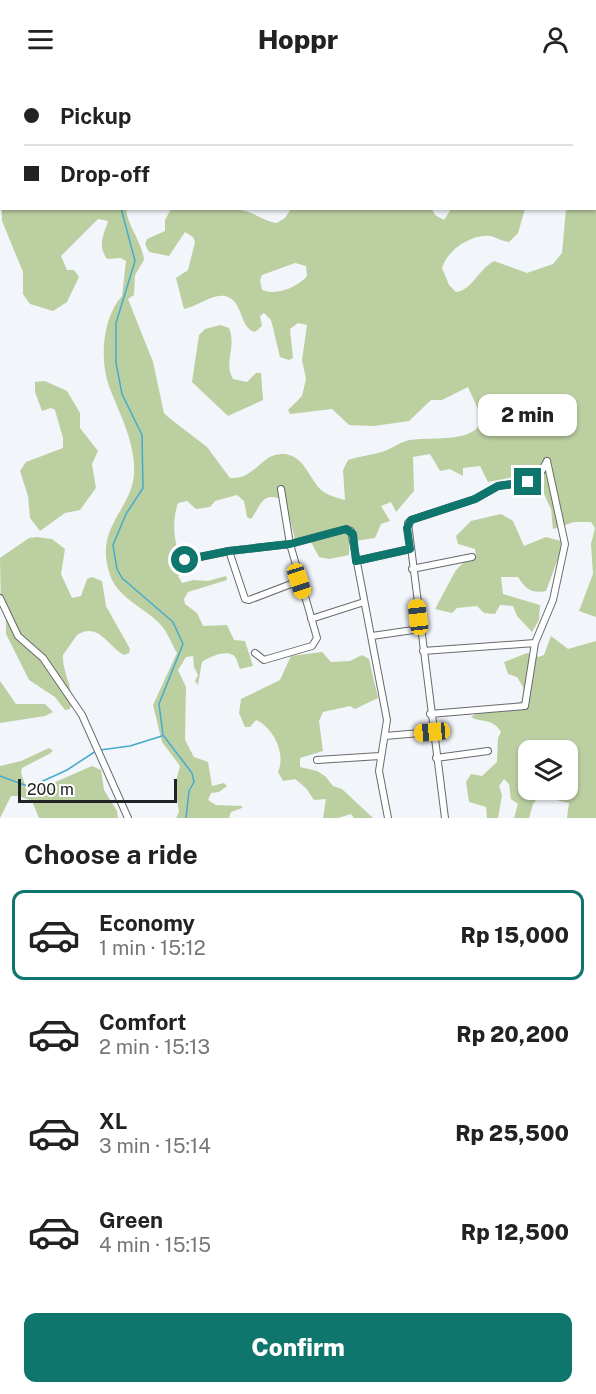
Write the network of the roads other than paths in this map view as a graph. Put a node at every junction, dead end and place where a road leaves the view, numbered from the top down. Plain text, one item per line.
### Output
1 (281, 489) dead end
2 (290, 544) junction
3 (410, 549) junction
4 (229, 551) junction
5 (472, 557) dead end
6 (185, 560) dead end
7 (356, 561) junction
8 (412, 569) junction
9 (299, 581) junction
10 (0, 598) edge
11 (364, 602) junction
12 (311, 619) junction
13 (420, 629) junction
14 (372, 636) junction
15 (535, 643) junction
16 (423, 651) junction
17 (255, 652) dead end
18 (430, 714) junction
19 (432, 732) junction
20 (385, 736) junction
21 (488, 751) dead end
22 (380, 756) junction
23 (436, 758) junction
24 (317, 760) dead end
25 (128, 818) edge
26 (388, 818) edge
27 (445, 818) edge

1 - 2 street
2 - 4 street
2 - 7 street
2 - 9 street
3 - 7 street
3 - 8 street
3 - 15 street
4 - 6 street
4 - 9 street
5 - 8 street
7 - 11 street
8 - 13 street
9 - 12 street
10 - 25 street
11 - 12 street
11 - 14 street
12 - 17 street
13 - 14 street
13 - 16 street
14 - 20 street
15 - 16 street
15 - 18 street
16 - 18 street
18 - 19 street
19 - 20 street
19 - 23 street
20 - 22 street
21 - 23 street
22 - 24 street
22 - 26 street
23 - 27 street

